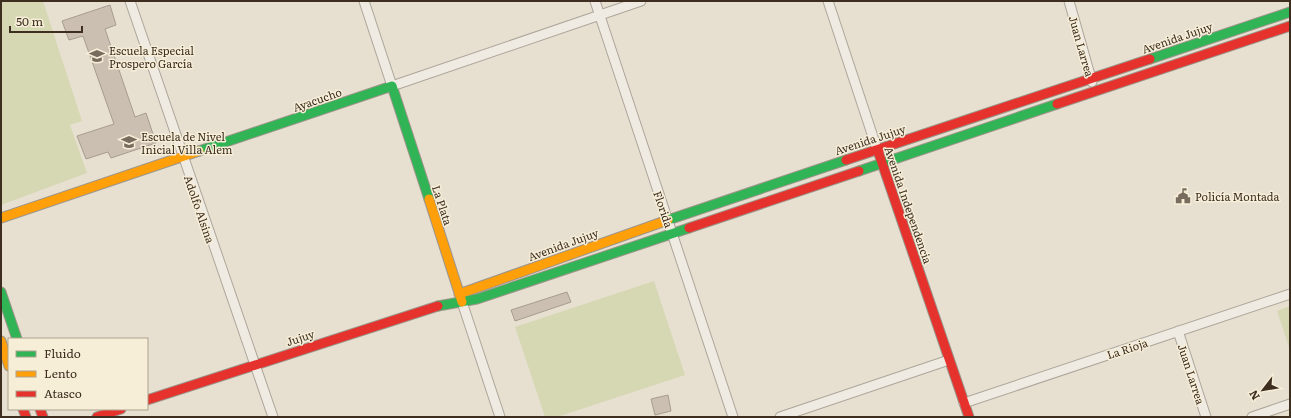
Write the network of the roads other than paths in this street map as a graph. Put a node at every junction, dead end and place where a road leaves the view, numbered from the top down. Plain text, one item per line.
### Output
1 (130, 1) edge
2 (364, 1) edge
3 (595, 1) edge
4 (641, 1) edge
5 (828, 1) edge
6 (1069, 1) edge
7 (1290, 12) edge
8 (599, 15) junction
9 (1290, 26) edge
10 (1091, 78) junction
11 (392, 86) junction
12 (1094, 90) junction
13 (877, 149) junction
14 (182, 157) junction
15 (882, 163) junction
16 (1, 218) edge
17 (667, 220) junction
18 (672, 233) junction
19 (1, 292) edge
20 (1290, 294) edge
21 (460, 298) junction
22 (1178, 331) junction
23 (17, 338) edge
24 (1, 342) edge
25 (3, 353) edge
26 (949, 360) junction
27 (8, 364) edge
28 (254, 364) junction
29 (148, 400) edge
30 (964, 403) junction
31 (1290, 404) edge
32 (118, 410) edge
33 (97, 417) edge
34 (273, 417) edge
35 (500, 417) edge
36 (733, 417) edge
37 (780, 417) edge
38 (969, 417) edge
39 (1206, 417) edge
40 (1252, 417) edge

1 - 14 street, Adolfo Alsina
2 - 11 street, La Plata
3 - 8 street, Florida
4 - 8 street, Ayacucho
5 - 13 street, Avenida Independencia
6 - 10 street, Juan Larrea
7 - 10 main road, Avenida Jujuy
8 - 11 street, Ayacucho
8 - 17 street, Florida
9 - 12 main road
10 - 12 street, Juan Larrea
10 - 13 main road, Avenida Jujuy
11 - 14 main road, Ayacucho
11 - 21 main road, La Plata
12 - 15 main road
13 - 15 main road, Avenida Independencia
13 - 17 main road, Avenida Jujuy
14 - 16 main road, Ayacucho
14 - 28 street, Adolfo Alsina
15 - 18 main road
15 - 26 main road, Avenida Independencia
17 - 18 street, Florida
17 - 21 main road, Avenida Jujuy
18 - 21 main road
18 - 36 street, Florida
19 - 23 main road
20 - 22 street, La Rioja
21 - 28 main road, Jujuy
21 - 35 street, La Plata
22 - 30 street, La Rioja
22 - 39 street, Juan Larrea
24 - 25 main road
25 - 27 main road
26 - 30 main road, Avenida Independencia
26 - 37 street
28 - 29 main road, Jujuy
28 - 34 street, Adolfo Alsina
30 - 38 main road, Avenida Independencia
31 - 40 street
32 - 33 main road

